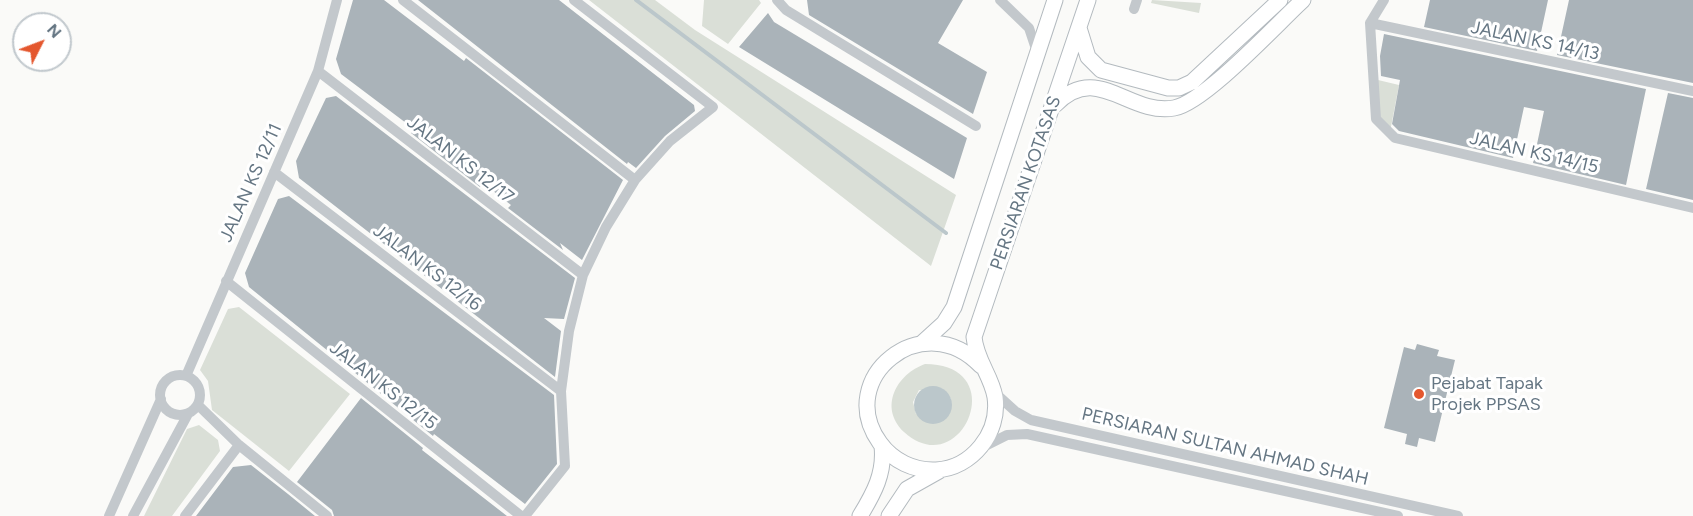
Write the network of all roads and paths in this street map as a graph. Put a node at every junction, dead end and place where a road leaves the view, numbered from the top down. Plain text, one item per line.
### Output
1 (337, 0) edge
2 (403, 0) edge
3 (574, 0) edge
4 (777, 0) edge
5 (795, 0) edge
6 (1000, 0) edge
7 (1055, 0) edge
8 (1088, 0) edge
9 (1280, 0) edge
10 (1303, 0) edge
11 (1384, 0) edge
12 (786, 10) junction
13 (1370, 23) junction
14 (1079, 28) junction
15 (1037, 56) junction
16 (318, 71) junction
17 (1693, 91) edge
18 (1053, 108) junction
19 (976, 126) dead end
20 (274, 172) junction
21 (635, 180) junction
22 (1693, 208) edge
23 (583, 275) junction
24 (226, 281) junction
25 (922, 343) junction
26 (981, 366) junction
27 (186, 376) junction
28 (561, 391) junction
29 (993, 392) junction
30 (161, 399) junction
31 (198, 405) junction
32 (188, 414) junction
33 (238, 446) junction
34 (882, 446) junction
35 (980, 448) junction
36 (942, 469) junction
37 (134, 513) edge
38 (109, 516) edge
39 (184, 516) edge
40 (327, 516) edge
41 (521, 516) edge
42 (525, 516) edge
43 (860, 516) edge
44 (889, 516) edge
45 (1398, 516) edge
46 (1458, 516) edge

1 - 16 street, JALAN KS 12/11
2 - 21 street
3 - 21 street
4 - 12 street
5 - 12 street
6 - 15 street
7 - 15 main road, PERSIARAN KOTASAS
8 - 14 main road, PERSIARAN KOTASAS
9 - 14 main road
10 - 18 main road
11 - 13 street
12 - 19 street
13 - 17 street, JALAN KS 14/13
13 - 22 street, JALAN KS 14/15
14 - 18 main road, PERSIARAN KOTASAS
15 - 25 main road, PERSIARAN KOTASAS
16 - 20 street, JALAN KS 12/11
16 - 23 street, JALAN KS 12/17
18 - 26 main road, PERSIARAN KOTASAS
20 - 24 street, JALAN KS 12/11
20 - 28 street, JALAN KS 12/16
21 - 23 street
23 - 28 street
24 - 27 street, JALAN KS 12/11
24 - 41 street, JALAN KS 12/15
25 - 26 main road, PERSIARAN KOTASAS
25 - 34 main road, PERSIARAN KOTASAS
26 - 29 main road, PERSIARAN KOTASAS
27 - 30 street
27 - 31 street
28 - 42 street
29 - 35 main road, PERSIARAN KOTASAS
29 - 46 street, PERSIARAN SULTAN AHMAD SHAH
30 - 32 street
30 - 38 street
31 - 32 street
31 - 33 street
32 - 37 street
33 - 39 street
33 - 40 street
34 - 36 main road, PERSIARAN KOTASAS
34 - 43 main road, PERSIARAN KOTASAS
35 - 36 main road, PERSIARAN KOTASAS
35 - 45 street, PERSIARAN SULTAN AHMAD SHAH
36 - 44 main road, PERSIARAN KOTASAS

